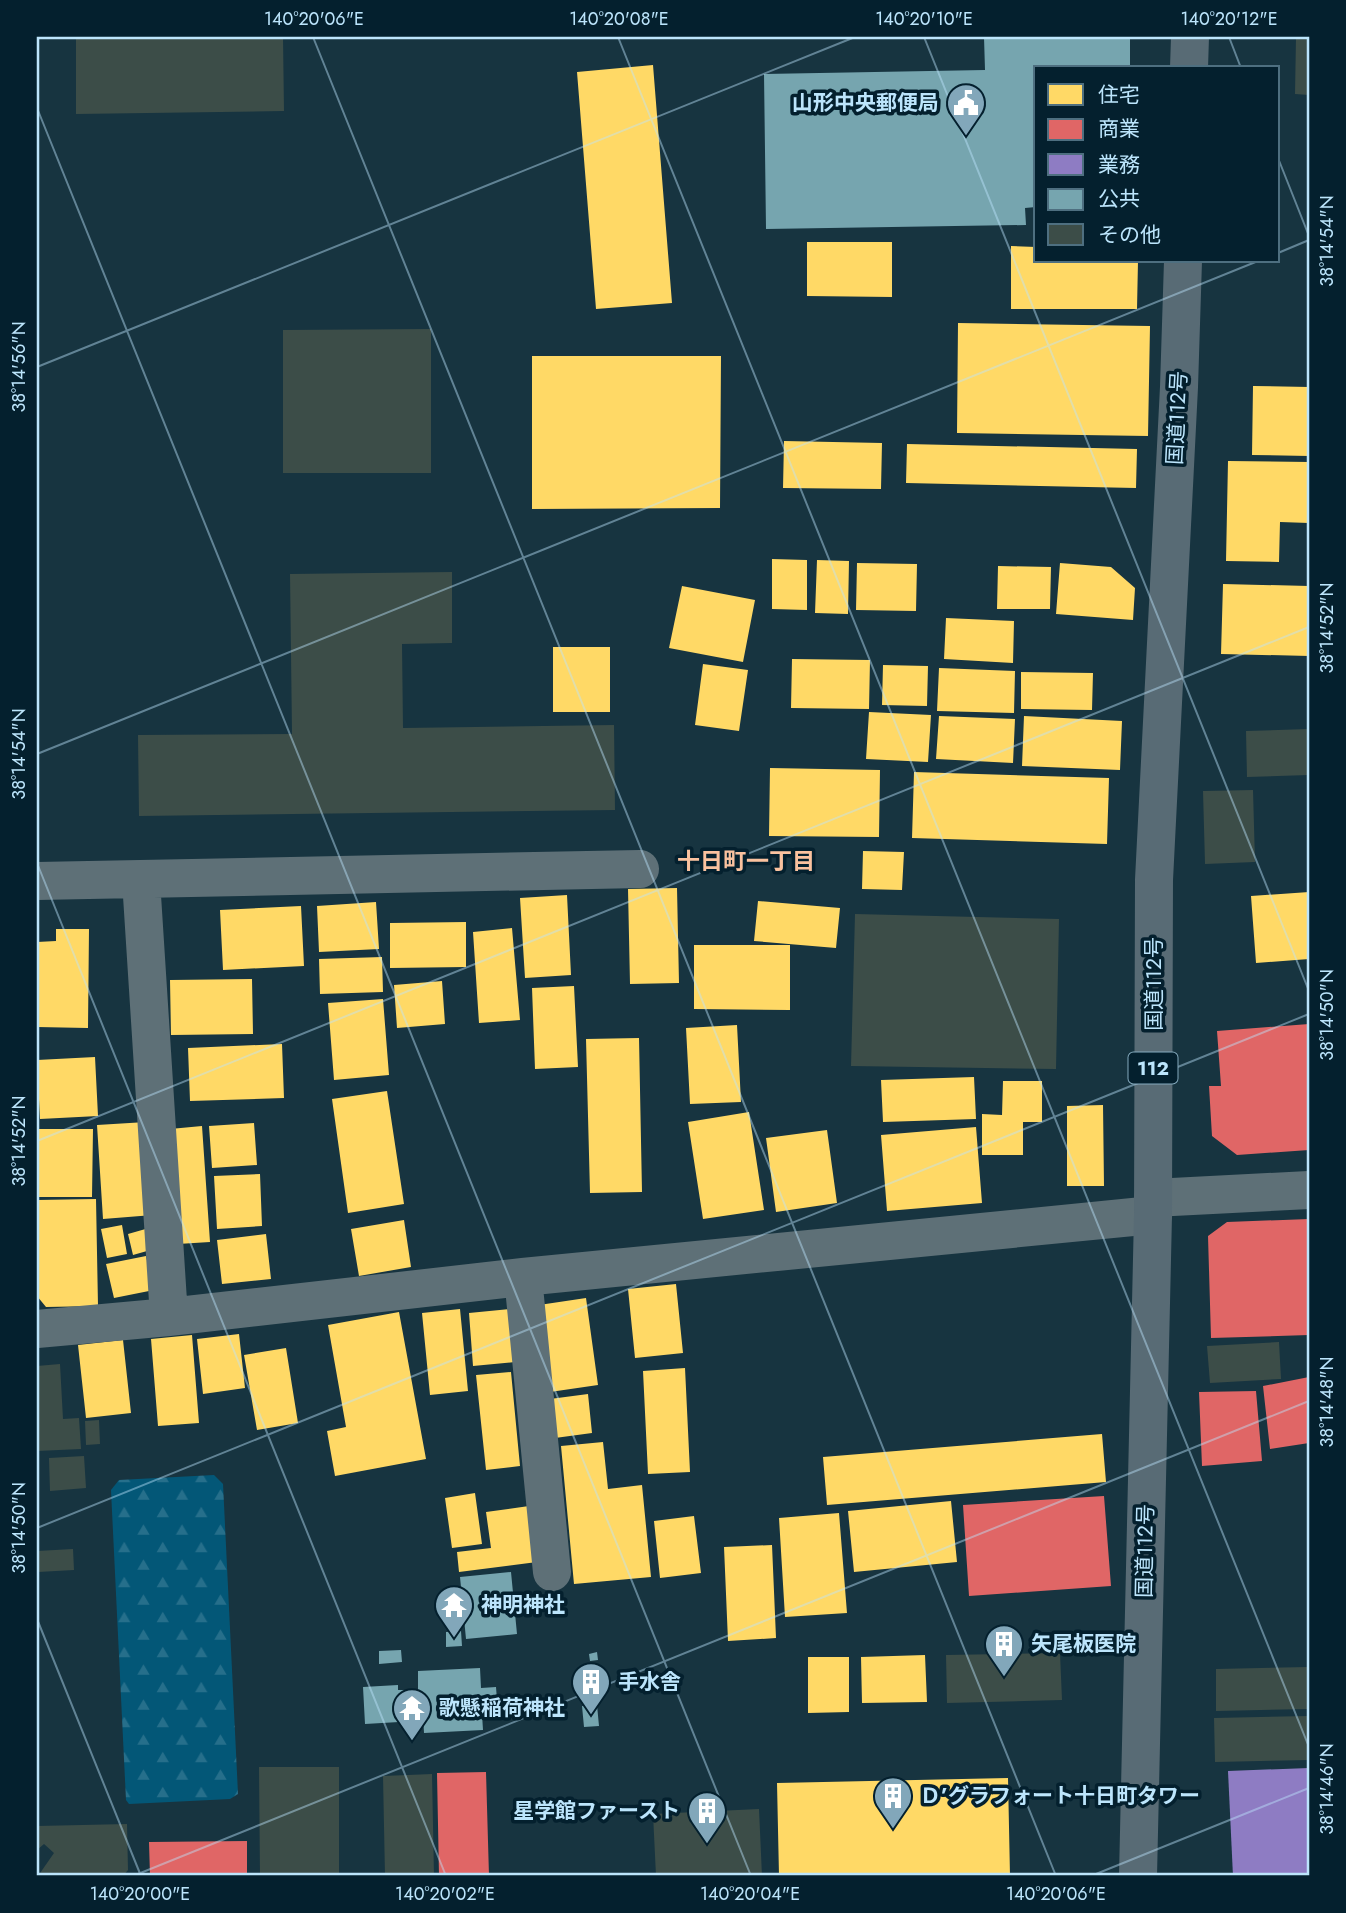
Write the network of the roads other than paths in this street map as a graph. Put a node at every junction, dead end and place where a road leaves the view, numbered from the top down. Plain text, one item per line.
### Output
1 (1190, 37) edge
2 (1189, 66) edge
3 (1183, 262) edge
4 (640, 869) dead end
5 (141, 880) junction
6 (37, 881) edge
7 (1309, 1190) edge
8 (1153, 1206) junction
9 (523, 1277) junction
10 (169, 1317) junction
11 (37, 1329) edge
12 (552, 1572) dead end
13 (1138, 1876) edge

1 - 2 highway
3 - 8 highway, 国道112号 / 112
4 - 5 street
5 - 6 street
5 - 10 street
7 - 8 street
8 - 9 street
8 - 13 highway, 国道112号 / 112
9 - 10 street
9 - 12 street
10 - 11 street

